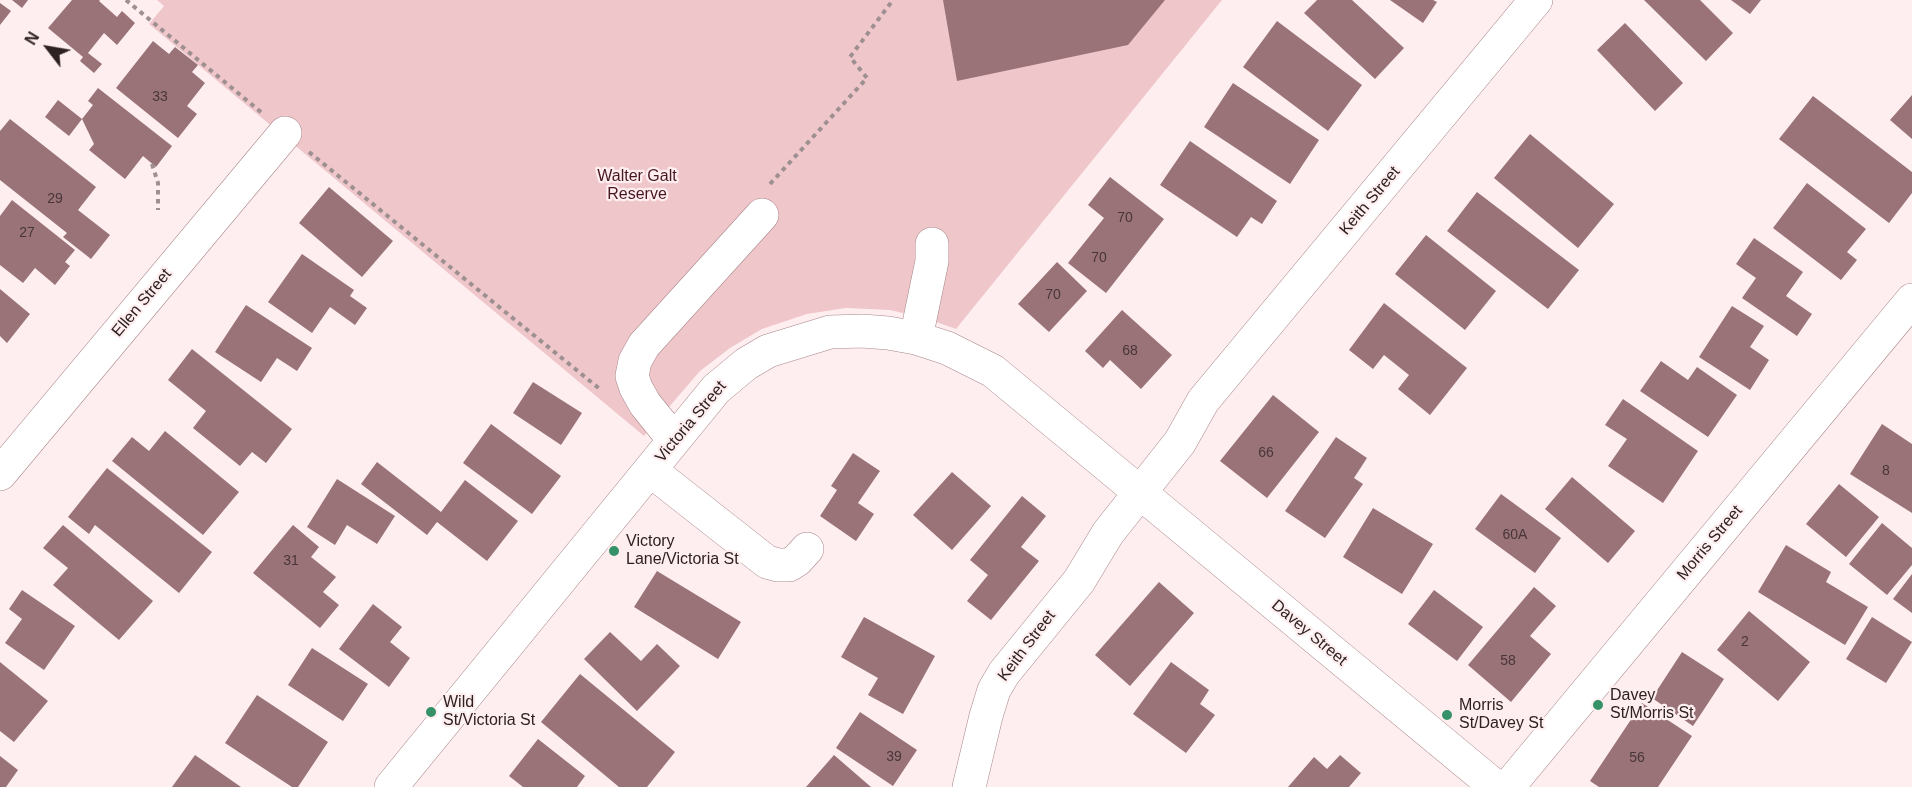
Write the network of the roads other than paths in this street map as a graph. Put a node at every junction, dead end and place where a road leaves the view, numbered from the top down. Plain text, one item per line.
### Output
1 (1536, 0) edge
2 (285, 133) road end
3 (762, 215) dead end
4 (932, 244) dead end
5 (1912, 300) edge
6 (916, 338) junction
7 (674, 440) junction
8 (650, 470) junction
9 (0, 474) edge
10 (1139, 492) junction
11 (807, 549) dead end
12 (391, 787) edge
13 (969, 787) edge
14 (1496, 787) edge
15 (1508, 787) edge

1 - 10 street, Keith Street
2 - 9 street, Ellen Street
3 - 7 street
4 - 6 street
5 - 15 street, Morris Street
6 - 7 street, Victoria Street
6 - 10 street, Victoria Street
7 - 8 street, Victoria Street
8 - 11 street
8 - 12 street, Victoria Street
10 - 13 street, Keith Street
10 - 14 street, Davey Street

